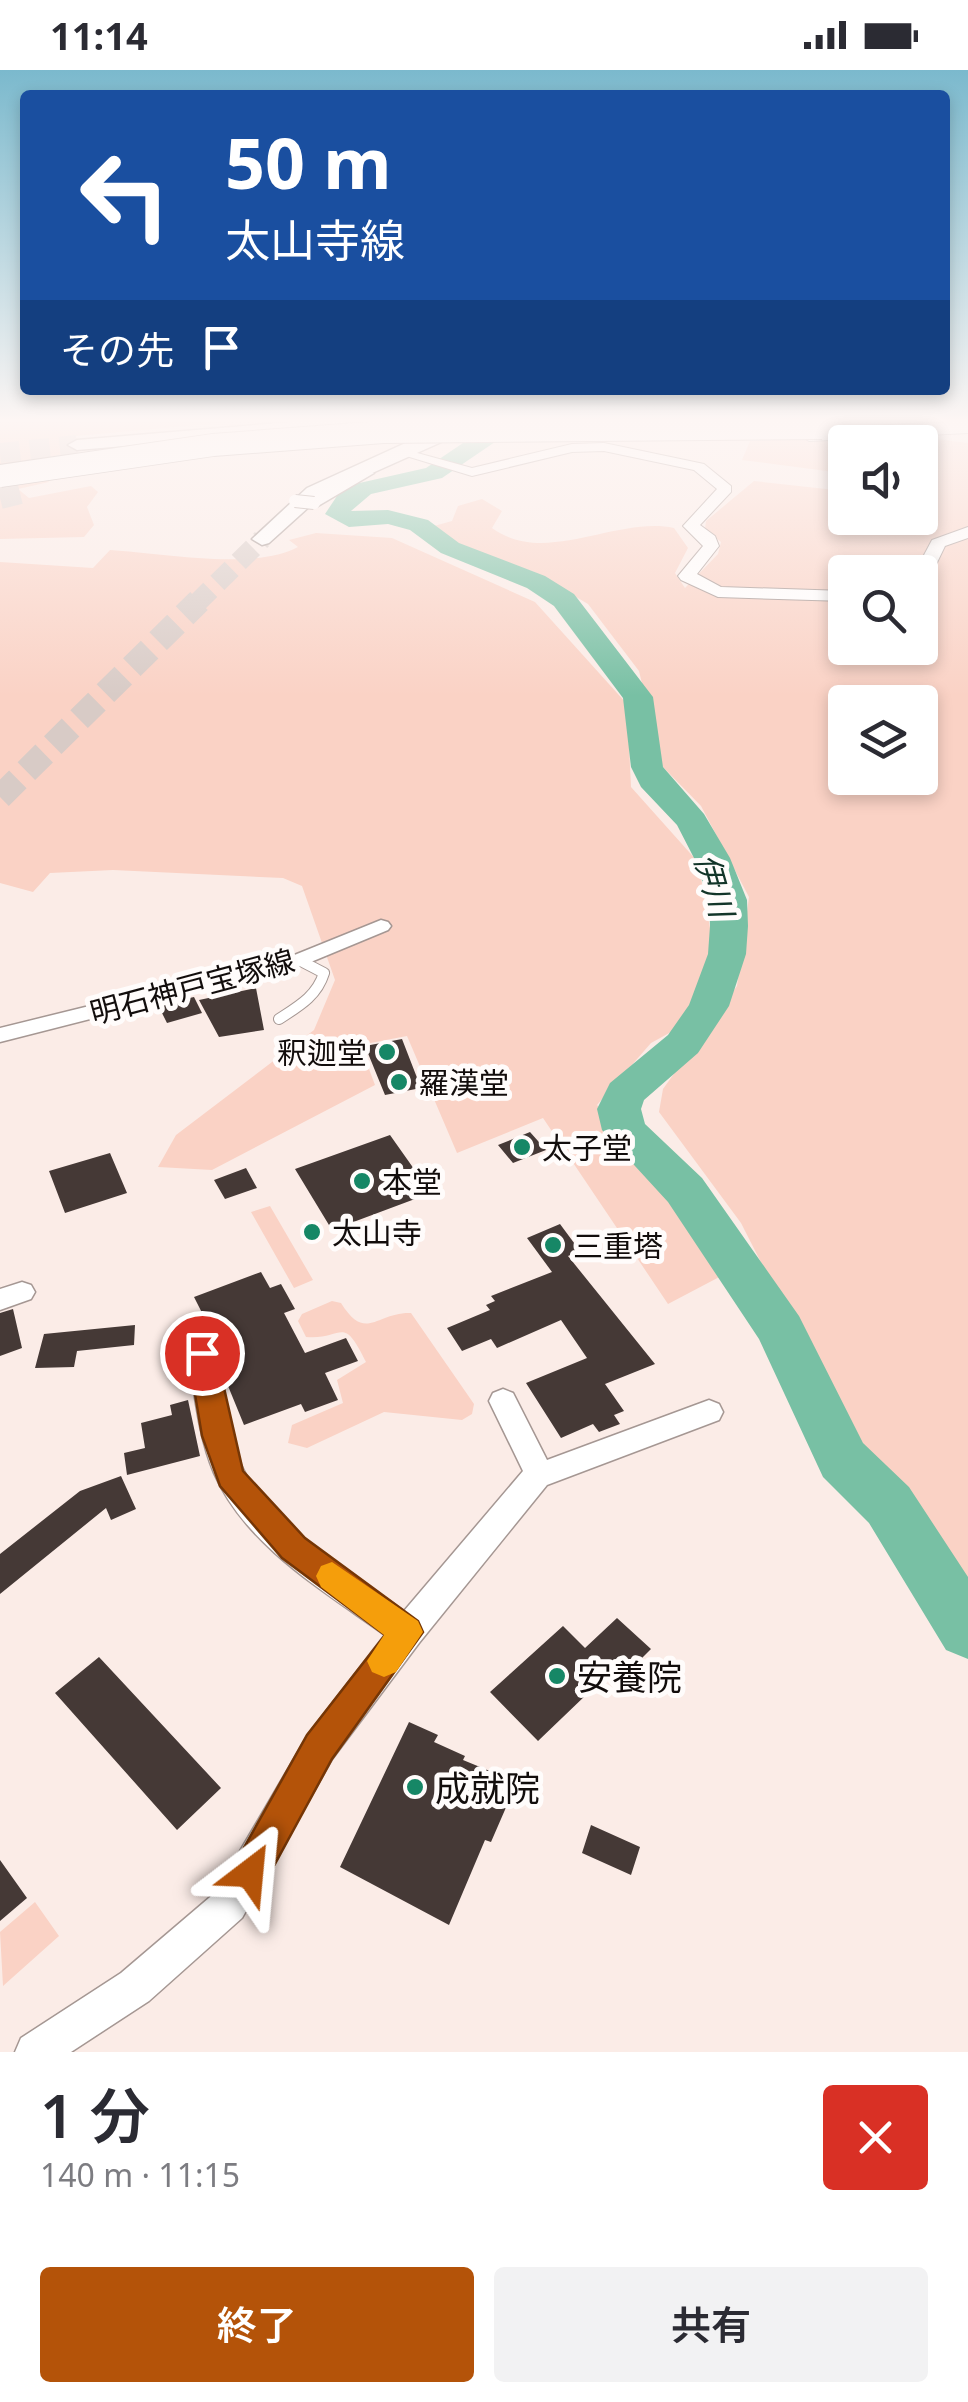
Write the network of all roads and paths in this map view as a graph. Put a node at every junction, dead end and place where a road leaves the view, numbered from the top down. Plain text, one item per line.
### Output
1 (292, 511) edge
2 (701, 511) edge
3 (968, 532) edge
4 (262, 538) tunnel mouth
5 (932, 555) edge
6 (828, 595) edge
7 (380, 926) dead end
8 (299, 960) junction
9 (278, 1019) dead end
10 (0, 1035) edge
11 (202, 1353) dead end
12 (503, 1402) dead end
13 (710, 1412) dead end
14 (539, 1473) junction
15 (407, 1632) junction
16 (35, 2052) edge

1 - 4 main road
2 - 6 street
3 - 5 street
7 - 8 street, 明石神戸宝塚線
8 - 9 lane
8 - 10 street, 明石神戸宝塚線
11 - 15 street
12 - 14 street
13 - 14 street
14 - 15 street
15 - 16 street

